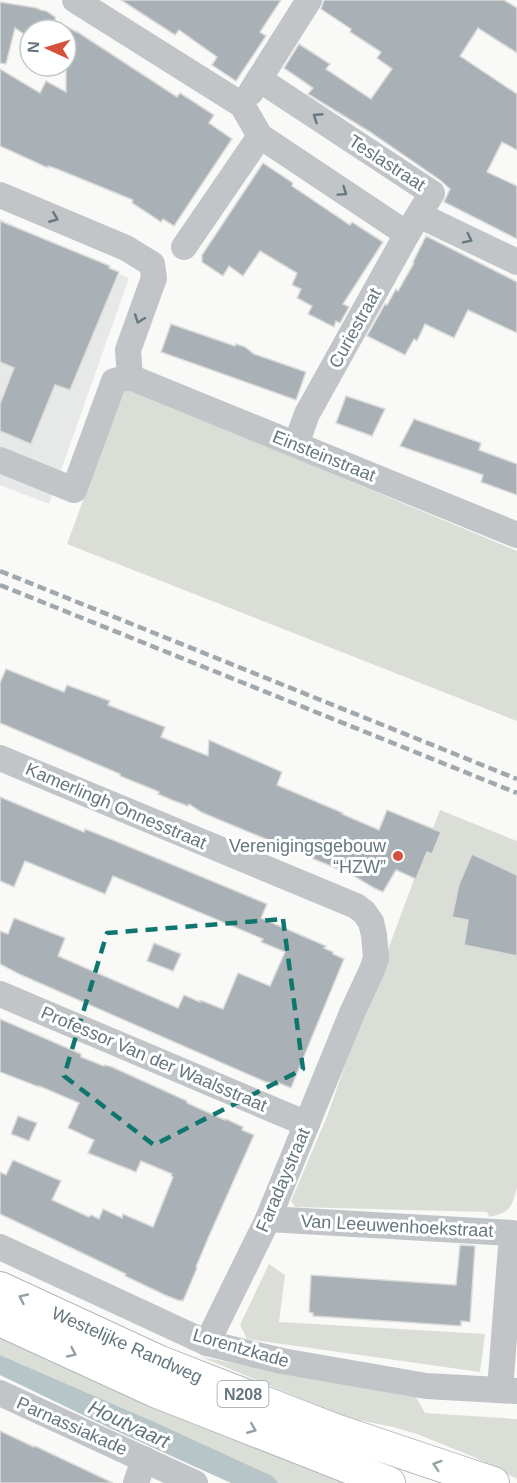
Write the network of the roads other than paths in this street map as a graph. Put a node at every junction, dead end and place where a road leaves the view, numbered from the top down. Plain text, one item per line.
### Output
1 (75, 0) edge
2 (309, 0) edge
3 (259, 79) junction
4 (242, 105) junction
5 (260, 136) junction
6 (0, 195) edge
7 (413, 225) junction
8 (184, 247) dead end
9 (517, 262) edge
10 (130, 377) junction
11 (296, 444) junction
12 (0, 460) edge
13 (517, 534) edge
14 (0, 758) edge
15 (0, 994) edge
16 (352, 1013) joint
17 (307, 1124) junction
18 (268, 1219) junction
19 (0, 1247) edge
20 (0, 1288) edge
21 (512, 1302) edge
22 (0, 1320) edge
23 (207, 1343) junction
24 (508, 1390) edge
25 (0, 1393) edge
26 (144, 1459) junction
27 (136, 1483) edge
28 (195, 1483) edge
29 (389, 1483) edge
30 (493, 1483) edge

1 - 4 street
2 - 3 street
3 - 4 street
7 -> 3 street, Teslastraat
4 - 5 street
5 -> 7 street, Teslastraat
5 - 8 street
6 -> 10 street
7 -> 9 street, Teslastraat
7 - 11 street, Curiestraat
10 - 11 street, Einsteinstraat
10 - 12 street
11 - 13 street, Einsteinstraat
14 - 16 street, Kamerlingh Onnesstraat
15 - 17 street, Professor Van der Waalsstraat
16 - 17 street, Faradaystraat
17 - 18 street, Faradaystraat
18 - 21 street, Van Leeuwenhoekstraat
18 - 23 street, Faradaystraat
19 - 23 street, Lorentzkade
30 -> 20 main road, Westelijke Randweg / N208
21 - 24 street, Van Leeuwenhoekstraat
22 -> 29 main road, Westelijke Randweg / N208
23 - 24 street, Lorentzkade
25 - 26 street, Parnassiakade
26 - 27 street
26 - 28 street, Parnassiakade

